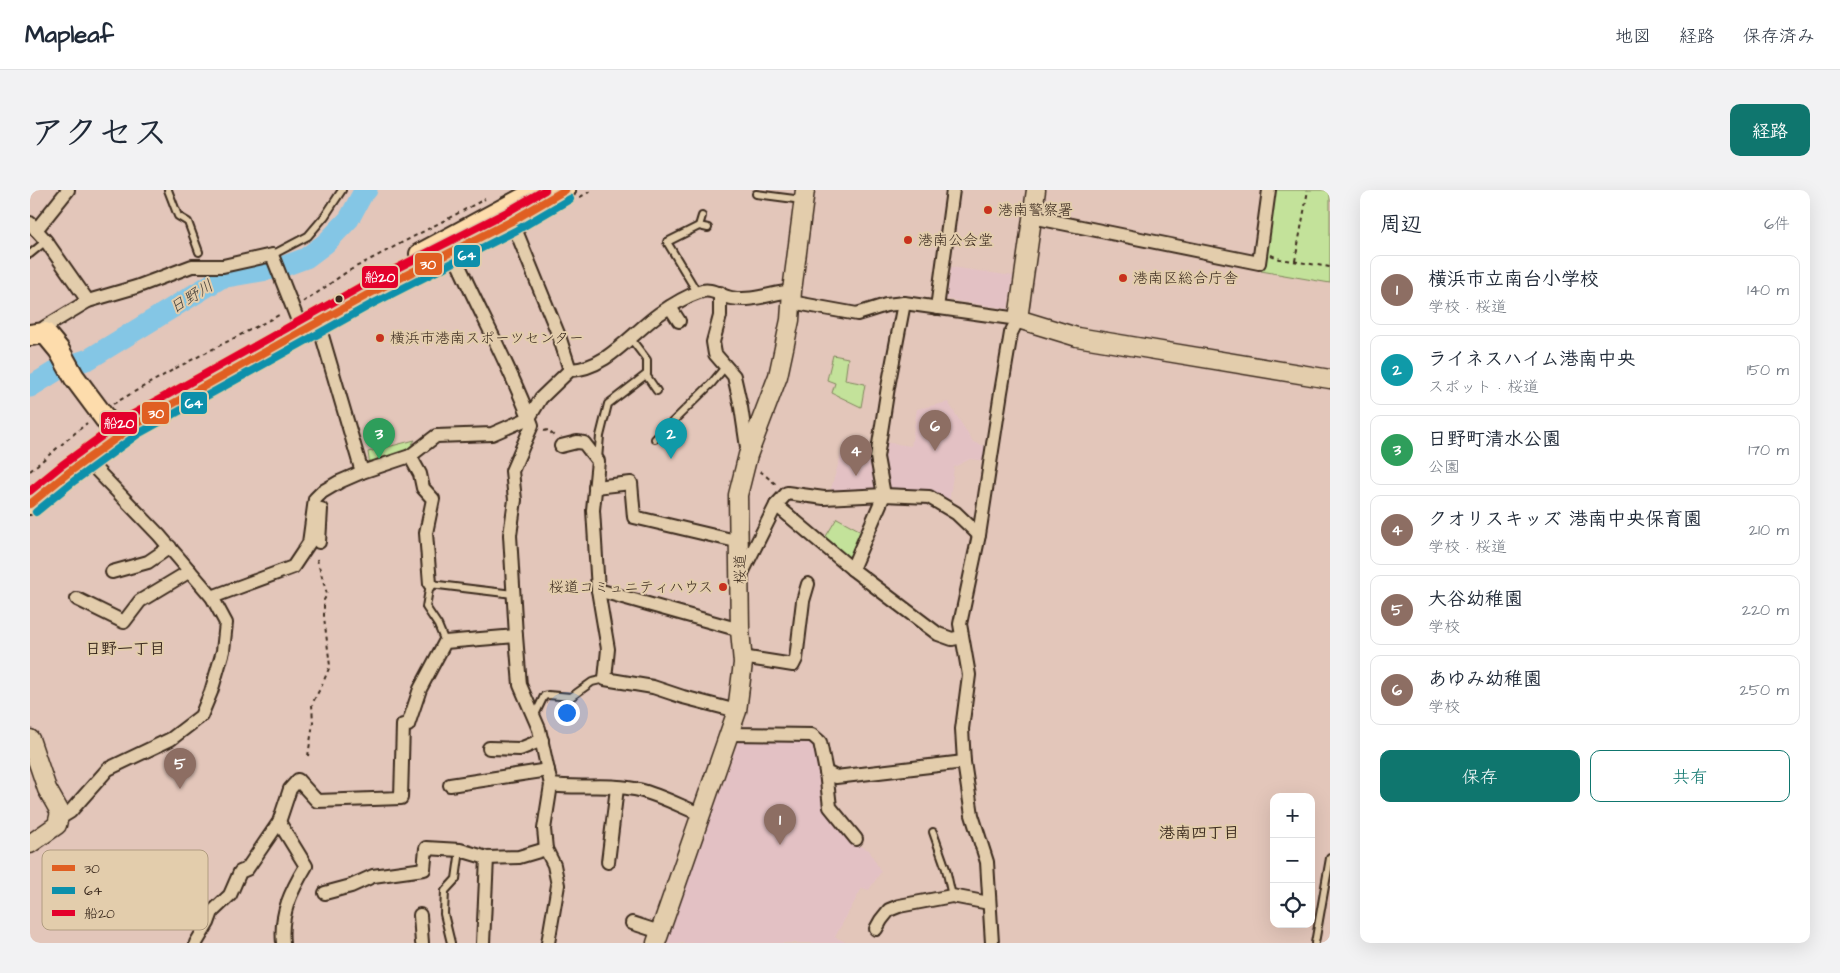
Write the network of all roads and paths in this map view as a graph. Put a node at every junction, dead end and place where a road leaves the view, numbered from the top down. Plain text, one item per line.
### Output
1 (68, 190) edge
2 (168, 190) edge
3 (342, 190) edge
4 (539, 190) edge
5 (565, 190) edge
6 (953, 190) edge
7 (1036, 190) edge
8 (1269, 190) edge
9 (1308, 190) edge
10 (756, 194) dead end
11 (804, 195) edge
12 (488, 198) dead end
13 (702, 216) dead end
14 (1032, 217) junction
15 (512, 221) junction
16 (33, 226) edge
17 (699, 226) junction
18 (708, 228) dead end
19 (46, 240) junction
20 (1260, 251) junction
21 (199, 252) dead end
22 (452, 252) junction
23 (30, 254) edge
24 (272, 257) junction
25 (1295, 261) junction
26 (1330, 267) edge
27 (697, 292) junction
28 (720, 293) junction
29 (791, 297) junction
30 (88, 301) junction
31 (904, 303) junction
32 (670, 308) junction
33 (937, 308) junction
34 (295, 315) junction
35 (1018, 319) junction
36 (318, 322) junction
37 (680, 322) dead end
38 (38, 334) edge
39 (631, 339) junction
40 (726, 366) junction
41 (570, 370) junction
42 (646, 375) junction
43 (1330, 379) edge
44 (657, 391) dead end
45 (529, 418) junction
46 (109, 425) junction
47 (541, 431) dead end
48 (656, 439) dead end
49 (558, 442) joint
50 (410, 456) junction
51 (86, 459) junction
52 (598, 461) junction
53 (746, 462) junction
54 (30, 471) edge
55 (362, 472) junction
56 (595, 487) junction
57 (30, 490) edge
58 (322, 492) junction
59 (786, 492) junction
60 (884, 495) junction
61 (30, 504) edge
62 (776, 505) junction
63 (979, 535) junction
64 (320, 542) joint
65 (740, 542) junction
66 (170, 547) junction
67 (852, 569) junction
68 (190, 571) junction
69 (112, 572) dead end
70 (740, 577) junction
71 (430, 584) junction
72 (808, 584) dead end
73 (598, 590) junction
74 (513, 594) junction
75 (212, 598) junction
76 (77, 599) dead end
77 (740, 630) junction
78 (516, 636) junction
79 (962, 637) junction
80 (445, 642) junction
81 (742, 657) junction
82 (605, 679) junction
83 (737, 711) junction
84 (534, 718) junction
85 (728, 734) junction
86 (30, 739) edge
87 (542, 740) junction
88 (489, 748) dead end
89 (308, 756) dead end
90 (964, 762) junction
91 (548, 770) junction
92 (826, 772) junction
93 (450, 785) dead end
94 (551, 785) junction
95 (617, 788) junction
96 (700, 814) junction
97 (60, 818) junction
98 (279, 822) junction
99 (933, 832) dead end
100 (856, 838) dead end
101 (30, 844) edge
102 (546, 849) junction
103 (460, 850) junction
104 (487, 858) junction
105 (1330, 858) edge
106 (608, 862) dead end
107 (325, 893) dead end
108 (952, 896) junction
109 (989, 903) junction
110 (420, 915) dead end
111 (208, 923) edge
112 (632, 923) dead end
113 (876, 929) dead end
114 (204, 930) edge
115 (658, 938) edge
116 (196, 943) edge
117 (283, 943) edge
118 (422, 943) edge
119 (451, 943) edge
120 (483, 943) edge
121 (549, 943) edge
122 (992, 943) edge
123 (1315, 943) edge

1 - 16 street
2 - 21 lane
3 - 24 lane
4 - 34 main road
5 - 15 main road
6 - 33 street
7 - 14 street
8 - 20 street
9 - 25 path
10 - 11 lane
11 - 29 street, 桜道
12 - 34 path
13 - 17 lane
14 - 20 street
14 - 35 street
15 - 22 main road
15 - 41 street
16 - 19 street
17 - 18 lane
17 - 27 lane
19 - 23 lane
19 - 30 street
20 - 25 path
22 - 36 main road
22 - 45 street
24 - 30 street
24 - 34 street
25 - 26 path
27 - 28 street
27 - 32 street
28 - 29 street
28 - 40 street
29 - 31 street
29 - 53 street, 桜道
30 - 38 street
31 - 33 street
31 - 60 street
32 - 37 street
32 - 39 street
33 - 35 street
34 - 46 main road
34 - 46 path
35 - 43 street
35 - 63 street
36 - 46 main road
36 - 55 street
38 - 46 main road
39 - 41 street
39 - 42 lane
40 - 48 lane
40 - 53 street
41 - 45 street
42 - 44 lane
42 - 52 lane
45 - 50 street
45 - 74 street
46 - 51 main road
46 - 54 path
46 - 57 main road
47 - 49 path
49 - 52 street
50 - 55 street
50 - 71 street
51 - 61 main road
51 - 66 street
52 - 56 street
53 - 59 path
53 - 65 street, 桜道
55 - 58 street
56 - 65 street
56 - 73 street
58 - 64 street
58 - 75 street
59 - 60 street
59 - 62 street
60 - 63 street
60 - 67 street
62 - 67 street
62 - 70 street
63 - 79 street
64 - 89 path
65 - 70 street, 桜道
66 - 68 street
66 - 69 street
67 - 79 street
68 - 75 street
68 - 76 street
70 - 77 street, 桜道
71 - 74 lane
71 - 80 lane
72 - 81 street
73 - 77 street
73 - 82 street
74 - 78 street
75 - 97 street
77 - 81 street, 桜道
78 - 80 street
78 - 84 street
79 - 90 street
80 - 98 street
81 - 83 street, 桜道
82 - 83 street
82 - 84 lane
83 - 85 street, 桜道
84 - 87 street
85 - 92 street
85 - 96 street, 桜道
86 - 97 street
87 - 88 street
87 - 91 street
90 - 92 street
90 - 109 street
91 - 93 street
91 - 94 street
92 - 100 street
94 - 95 street
94 - 102 street
95 - 96 street
95 - 106 street
96 - 115 street, 桜道
97 - 101 street
98 - 111 street
98 - 117 street
99 - 108 lane
102 - 104 street
102 - 121 street
103 - 104 street
103 - 107 street
103 - 119 lane
104 - 120 street
105 - 123 lane
108 - 109 street
108 - 113 street
109 - 122 street
110 - 118 street
112 - 115 street
114 - 116 street

